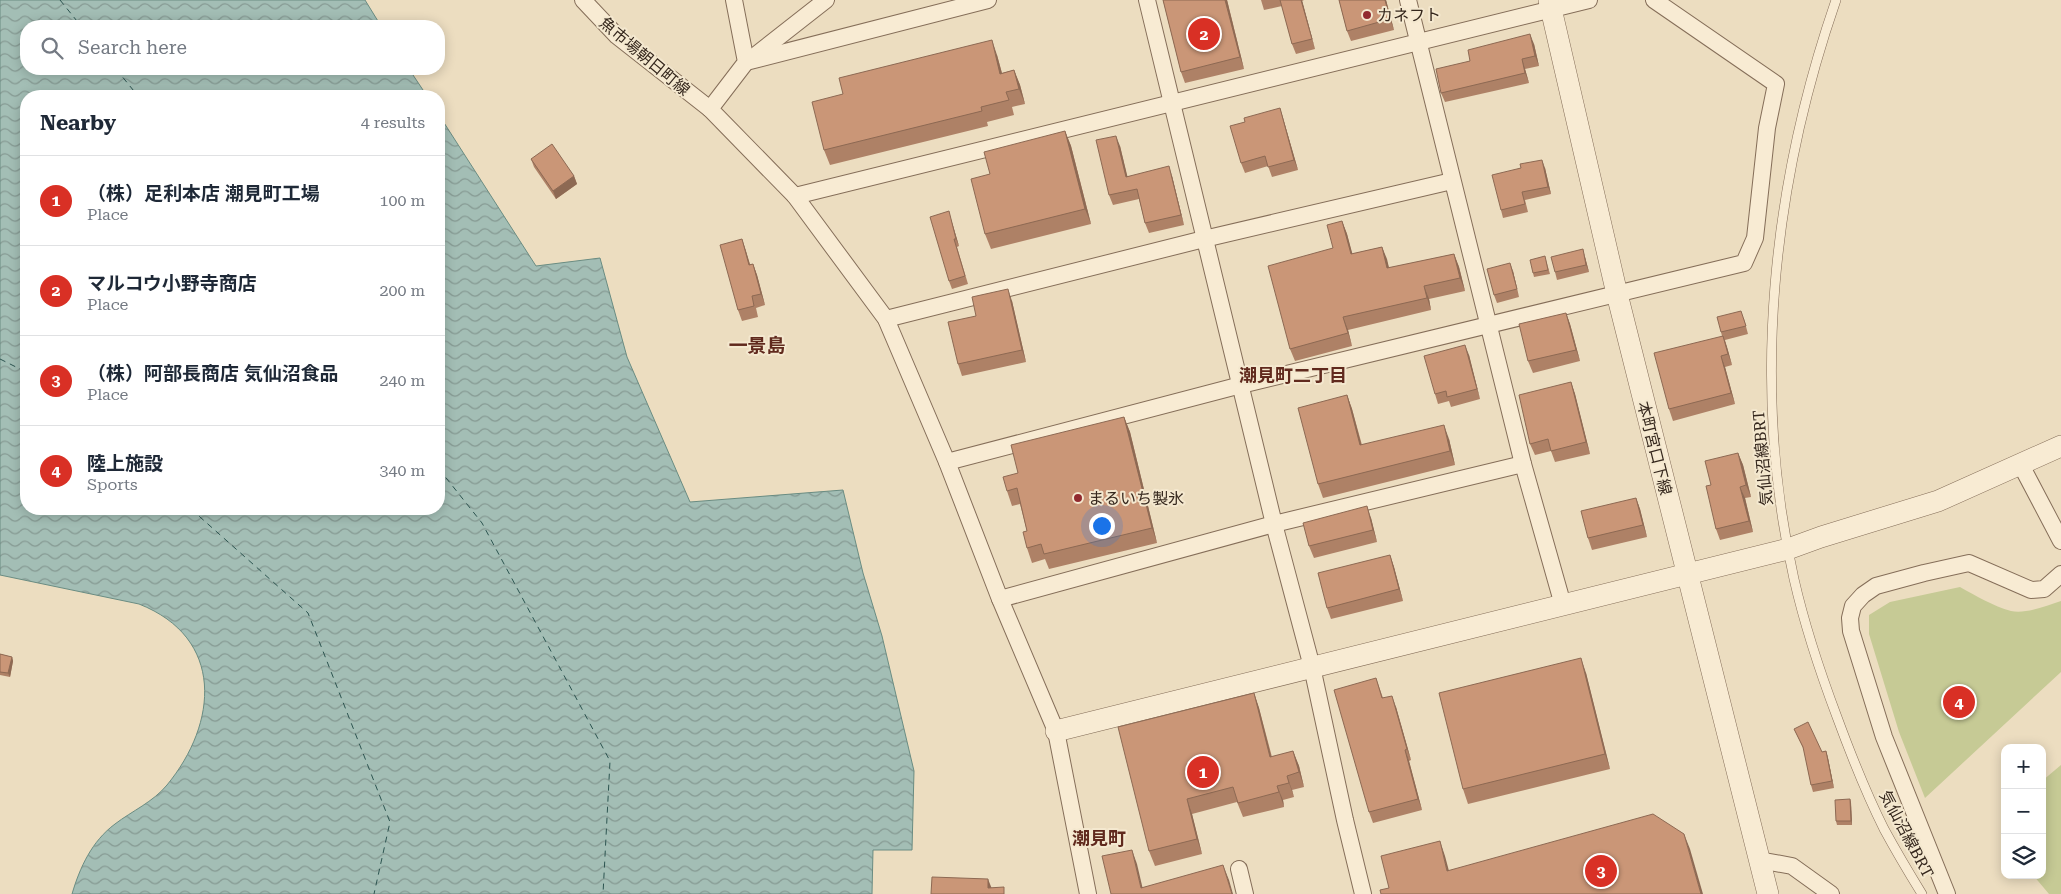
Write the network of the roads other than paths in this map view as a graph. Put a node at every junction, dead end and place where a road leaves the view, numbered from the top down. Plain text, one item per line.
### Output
1 (583, 0) edge
2 (734, 0) edge
3 (826, 0) edge
4 (988, 0) edge
5 (1147, 0) edge
6 (1408, 0) edge
7 (1589, 0) edge
8 (1654, 0) edge
9 (1836, 0) edge
10 (1550, 5) edge
11 (1418, 42) junction
12 (746, 62) junction
13 (1172, 103) junction
14 (710, 109) junction
15 (1452, 181) junction
16 (795, 196) junction
17 (1204, 239) junction
18 (1617, 294) junction
19 (886, 319) junction
20 (1488, 326) junction
21 (1241, 385) junction
22 (2061, 446) edge
23 (948, 462) junction
24 (1523, 464) junction
25 (2020, 464) junction
26 (1274, 524) junction
27 (2061, 541) edge
28 (1788, 549) junction
29 (1687, 573) junction
30 (2061, 574) edge
31 (1000, 599) junction
32 (1563, 604) junction
33 (1312, 667) junction
34 (1056, 731) junction
35 (1759, 860) junction
36 (1239, 870) dead end
37 (1088, 894) edge
38 (1245, 894) edge
39 (1363, 894) edge
40 (1768, 894) edge
41 (1831, 894) edge
42 (1922, 894) edge
43 (1947, 894) edge

1 - 14 street, 魚市場朝日町線
2 - 12 street
3 - 12 street
4 - 12 street
5 - 13 street
6 - 11 street
7 - 10 street
8 - 18 street
9 - 28 lane, 気仙沼線BRT
10 - 11 street
10 - 18 street, 本町宮口下線
11 - 13 street
11 - 15 street
12 - 14 street
13 - 16 street
13 - 17 street
14 - 16 street, 魚市場朝日町線
15 - 17 street
15 - 20 street
16 - 19 street, 魚市場朝日町線
17 - 19 street
17 - 21 street
18 - 20 street
18 - 29 street, 本町宮口下線
19 - 23 street, 魚市場朝日町線
20 - 21 street
20 - 24 street
21 - 23 street
21 - 26 street
22 - 25 street
23 - 31 street, 魚市場朝日町線
24 - 26 street
24 - 32 street
25 - 27 street
25 - 28 street
26 - 31 street
26 - 33 street
28 - 29 street
28 - 42 lane, 気仙沼線BRT
29 - 32 street
29 - 35 street, 本町宮口下線
30 - 43 street
31 - 34 street, 魚市場朝日町線
32 - 33 street
33 - 34 street
33 - 39 street
34 - 37 street, 魚市場朝日町線
35 - 40 street, 本町宮口下線
35 - 41 street
36 - 38 street

